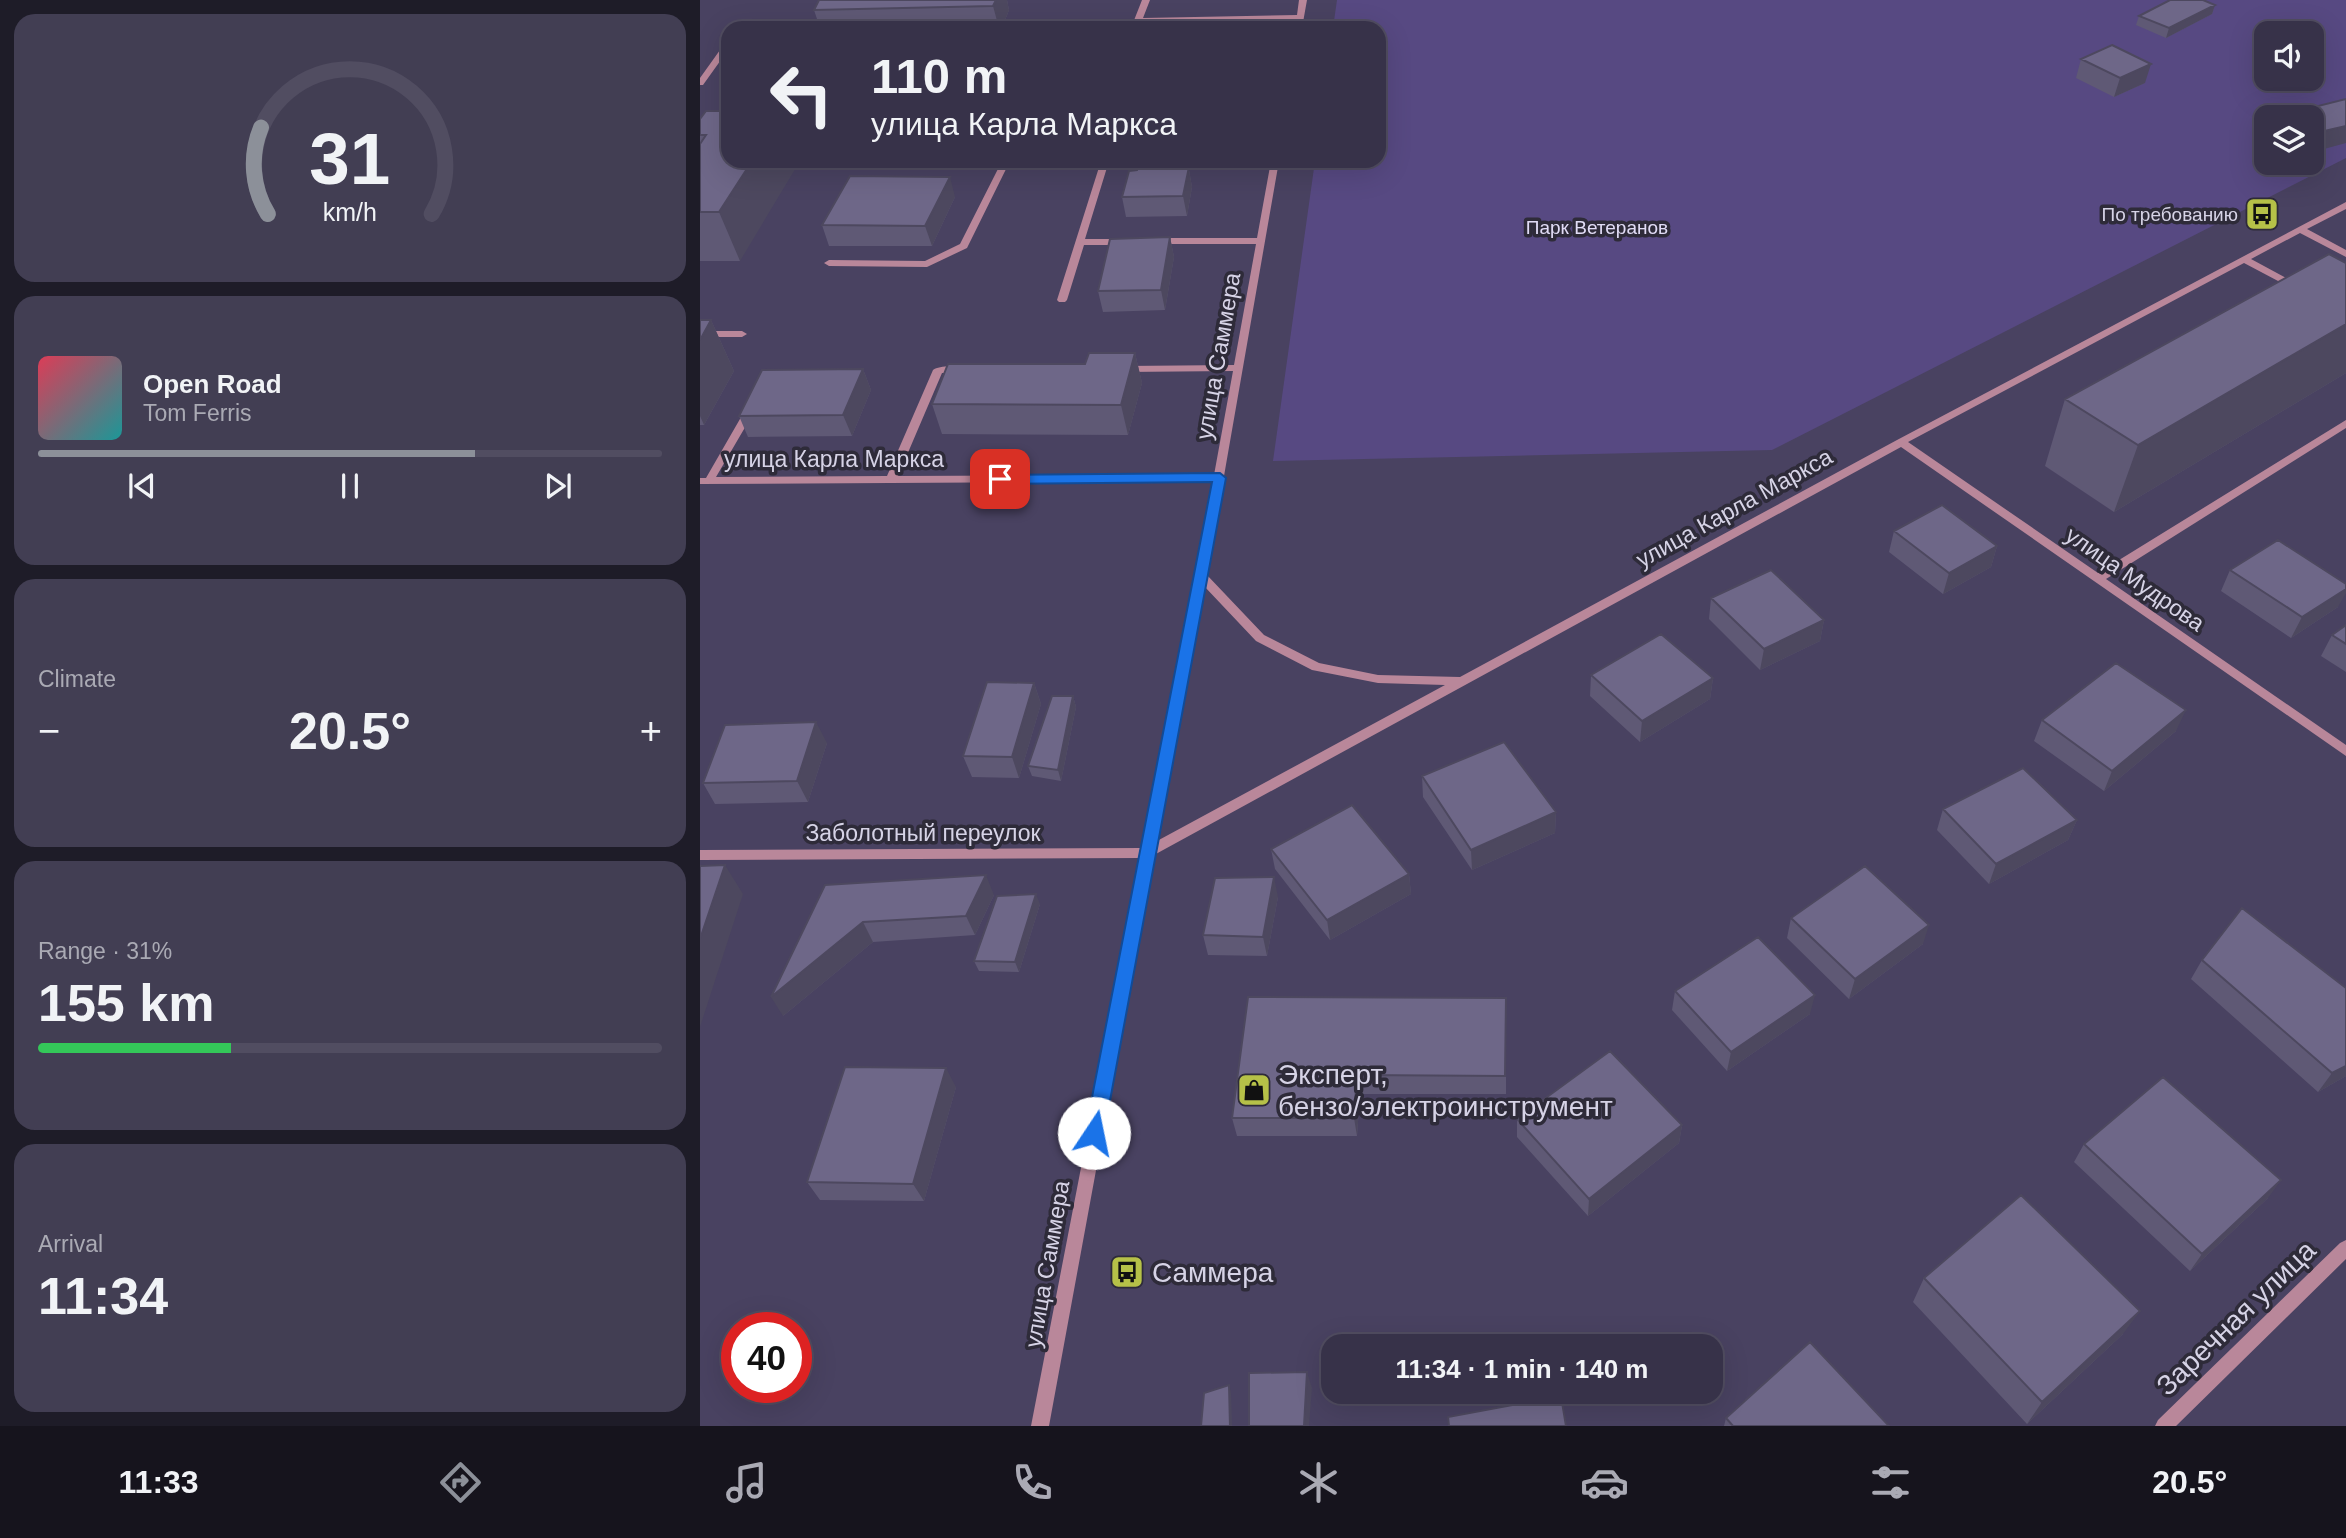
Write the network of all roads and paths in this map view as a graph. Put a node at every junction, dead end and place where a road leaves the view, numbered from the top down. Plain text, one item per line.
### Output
1 (1146, 0) edge
2 (1303, 0) edge
3 (1300, 17) junction
4 (1137, 21) edge
5 (1206, 21) edge
6 (1299, 21) edge
7 (721, 54) edge
8 (700, 83) edge
9 (1003, 168) edge
10 (1103, 168) edge
11 (1274, 168) edge
12 (2346, 205) edge
13 (2300, 229) junction
14 (1261, 241) junction
15 (1080, 242) junction
16 (1130, 242) edge
17 (1143, 242) edge
18 (2346, 254) edge
19 (2243, 259) junction
20 (829, 262) dead end
21 (2312, 296) edge
22 (1062, 300) dead end
23 (700, 334) edge
24 (742, 334) dead end
25 (1117, 369) edge
26 (1239, 369) junction
27 (979, 370) edge
28 (755, 401) edge
29 (2346, 423) edge
30 (1901, 442) junction
31 (1220, 478) junction
32 (891, 480) junction
33 (705, 481) edge
34 (1200, 576) junction
35 (2097, 579) junction
36 (1461, 681) junction
37 (2346, 751) edge
38 (1146, 853) junction
39 (700, 855) edge
40 (2346, 1248) edge
41 (1041, 1426) edge
42 (2164, 1426) edge

1 - 4 street
2 - 3 street
3 - 5 street
3 - 6 street
7 - 8 street
9 - 20 street
10 - 15 street
11 - 14 street, улица Саммера
12 - 13 street, улица Карла Маркса
13 - 18 street
13 - 19 street, улица Карла Маркса
14 - 17 street
14 - 26 street, улица Саммера
15 - 16 street
15 - 22 street
19 - 21 street
19 - 30 street, улица Карла Маркса
23 - 24 street
25 - 26 street
26 - 31 street, улица Саммера
27 - 32 street
28 - 33 street
29 - 35 street
30 - 35 street, улица Мудрова
30 - 36 street, улица Карла Маркса
31 - 32 street, улица Карла Маркса
31 - 34 street, улица Саммера
32 - 33 street, улица Карла Маркса
34 - 36 street
34 - 38 street, улица Саммера
35 - 37 street, улица Мудрова
36 - 38 street, улица Карла Маркса
38 - 39 street, Заболотный переулок
38 - 41 street, улица Саммера
40 - 42 street, Заречная улица

